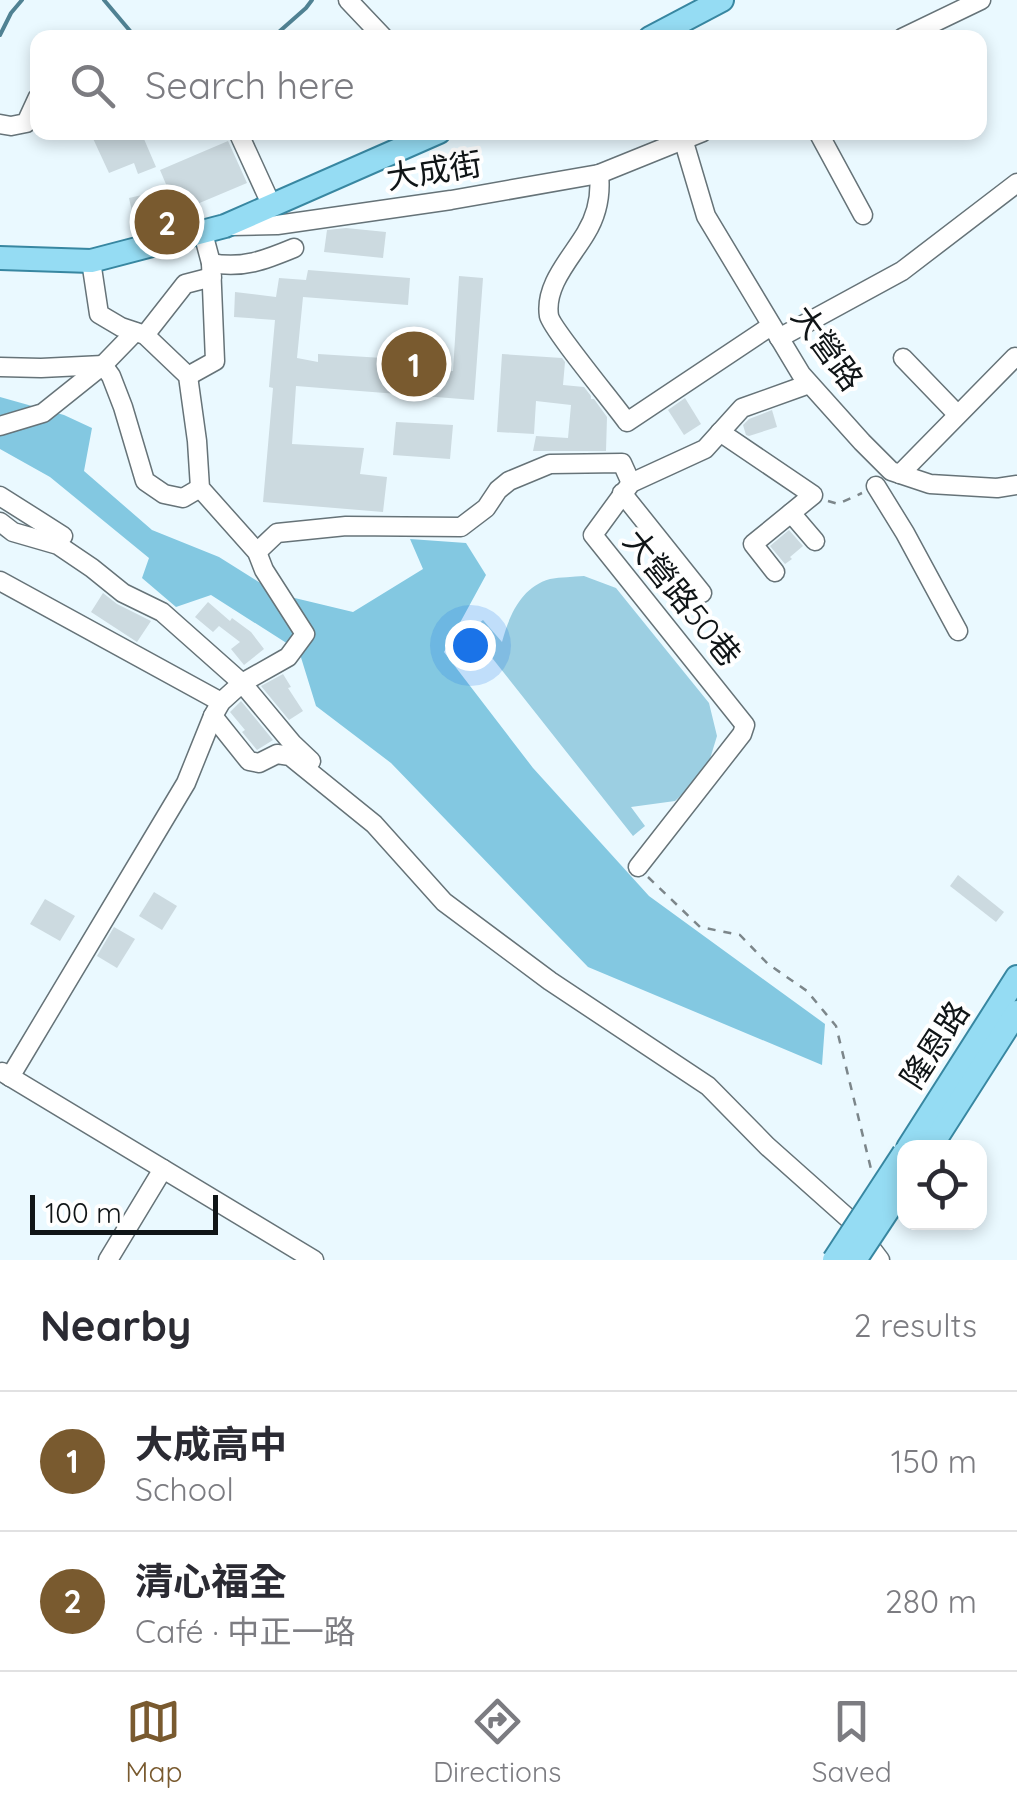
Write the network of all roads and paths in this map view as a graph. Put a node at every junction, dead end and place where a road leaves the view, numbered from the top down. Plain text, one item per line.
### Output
1 (722, 0) edge
2 (981, 0) edge
3 (354, 6) edge
4 (376, 30) edge
5 (665, 30) edge
6 (919, 30) edge
7 (30, 114) edge
8 (0, 124) edge
9 (242, 140) edge
10 (420, 140) edge
11 (675, 140) edge
12 (683, 140) edge
13 (822, 140) edge
14 (599, 174) junction
15 (1017, 183) edge
16 (271, 204) junction
17 (863, 214) dead end
18 (214, 230) junction
19 (294, 248) dead end
20 (0, 258) edge
21 (91, 261) junction
22 (212, 270) junction
23 (775, 332) junction
24 (140, 333) junction
25 (1015, 357) edge
26 (903, 358) dead end
27 (103, 366) junction
28 (0, 367) edge
29 (188, 376) junction
30 (810, 384) junction
31 (957, 414) junction
32 (0, 426) edge
33 (720, 432) junction
34 (900, 474) junction
35 (1017, 485) edge
36 (876, 486) joint
37 (200, 488) junction
38 (627, 488) junction
39 (812, 495) junction
40 (0, 496) edge
41 (791, 512) junction
42 (0, 522) edge
43 (63, 536) dead end
44 (815, 541) dead end
45 (257, 552) junction
46 (775, 572) dead end
47 (0, 581) edge
48 (702, 593) dead end
49 (958, 631) dead end
50 (242, 683) junction
51 (217, 709) junction
52 (638, 867) joint
53 (426, 882) junction
54 (1017, 978) edge
55 (1017, 1012) edge
56 (5, 1074) edge
57 (912, 1140) edge
58 (935, 1140) edge
59 (897, 1164) edge
60 (162, 1169) junction
61 (864, 1185) dead end
62 (897, 1197) edge
63 (108, 1260) edge
64 (314, 1260) edge
65 (834, 1260) edge
66 (855, 1260) edge
67 (880, 1260) edge

1 - 5 main road
2 - 6 street
3 - 4 street
7 - 8 street
9 - 16 street
10 - 16 main road
11 - 14 street, 大成街
12 - 23 street, 大營路
13 - 17 street
14 - 18 street, 大成街
14 - 23 street
15 - 23 street
16 - 18 main road
18 - 21 main road
18 - 22 street
19 - 22 street
20 - 21 main road
21 - 24 street
22 - 24 street
22 - 29 street
23 - 30 street, 大營路
24 - 27 street
24 - 29 street
25 - 31 street
26 - 31 street
27 - 28 street
27 - 32 street
27 - 37 street
29 - 37 street
30 - 33 street, 大營路50巷
30 - 34 street, 大營路
31 - 34 street
33 - 38 street, 大營路50巷
33 - 39 street
34 - 35 street, 大營路
36 - 39 path
36 - 49 street
37 - 45 street
38 - 45 street
38 - 48 street
38 - 52 street, 大營路50巷
39 - 41 street
40 - 43 street
41 - 44 street
41 - 46 street
42 - 50 street
45 - 50 street
47 - 51 street
50 - 51 street
50 - 53 street
51 - 53 street
51 - 56 street
52 - 61 path
53 - 67 street
54 - 57 main road, 隆恩路
55 - 58 main road, 隆恩路
56 - 60 street
59 - 65 main road, 隆恩路, bridge
60 - 63 street
60 - 64 street
62 - 66 main road, bridge

